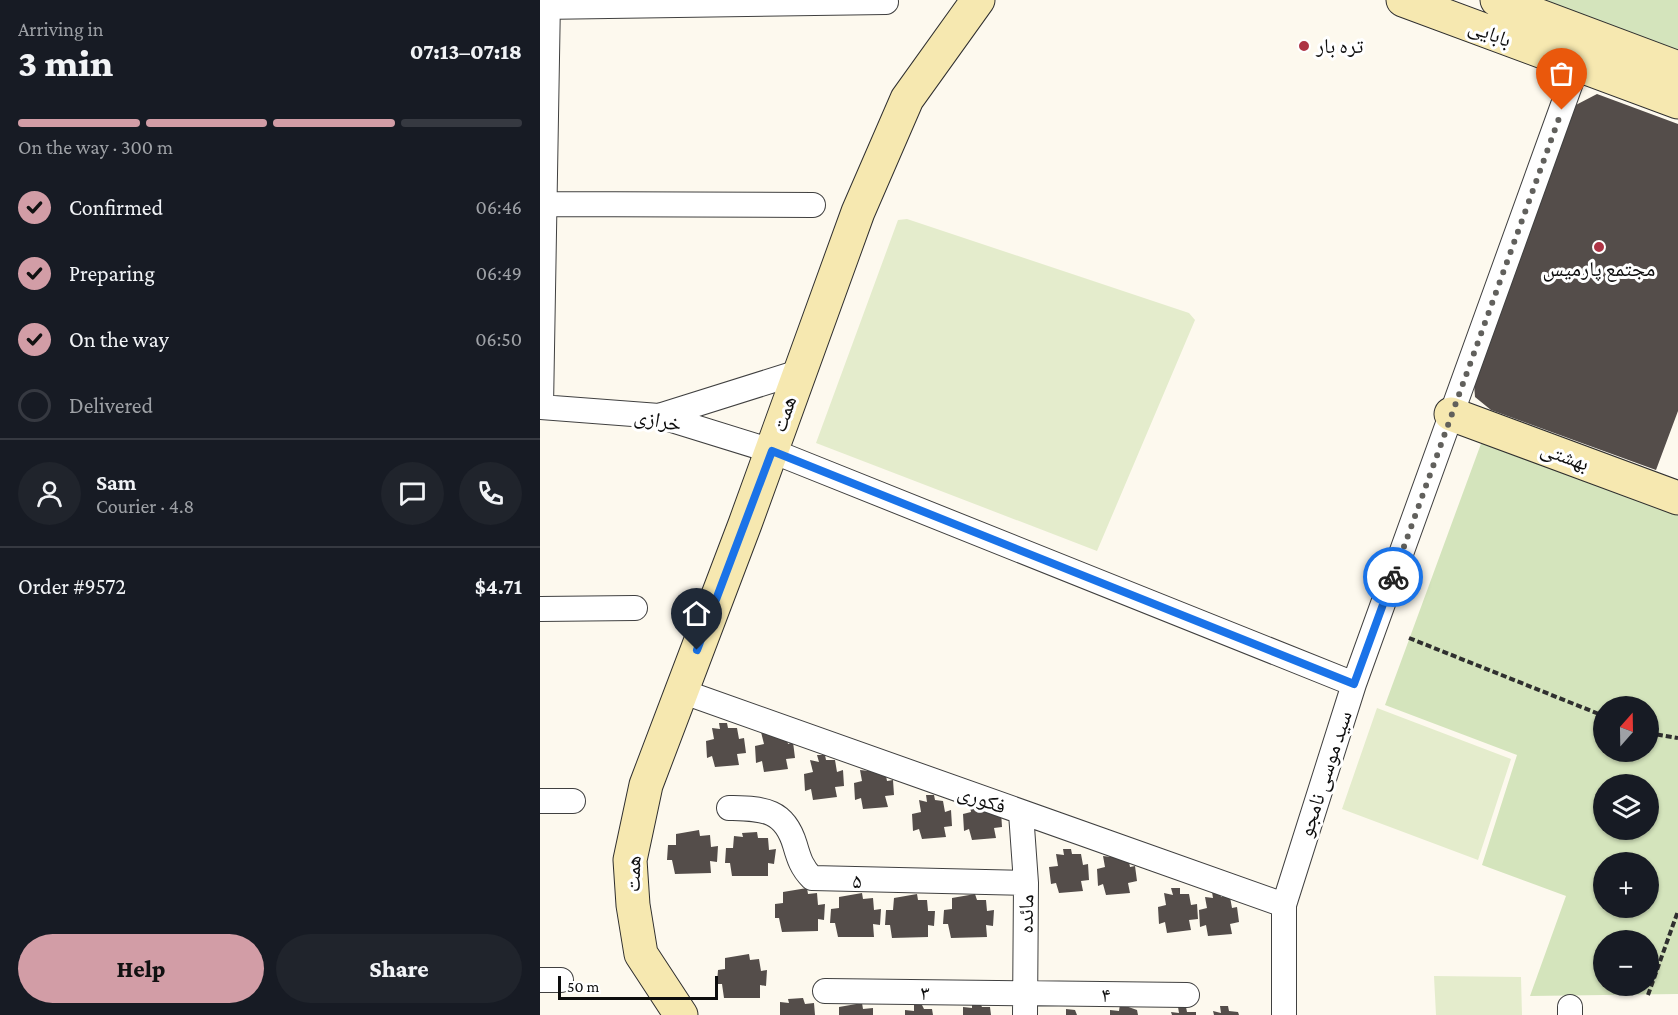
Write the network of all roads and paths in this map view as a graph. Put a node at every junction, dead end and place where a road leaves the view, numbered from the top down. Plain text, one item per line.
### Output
1 (978, 0) edge
2 (1403, 0) edge
3 (1497, 0) edge
4 (886, 2) dead end
5 (545, 4) edge
6 (1577, 66) junction
7 (1678, 68) edge
8 (1678, 102) edge
9 (542, 204) edge
10 (813, 205) dead end
11 (799, 372) junction
12 (541, 407) edge
13 (1451, 414) junction
14 (659, 416) junction
15 (772, 451) junction
16 (1678, 498) edge
17 (635, 608) dead end
18 (540, 609) edge
19 (1409, 638) dead end
20 (1354, 684) junction
21 (681, 691) junction
22 (1593, 713) edge
23 (1659, 735) edge
24 (1678, 738) edge
25 (540, 801) edge
26 (573, 801) dead end
27 (729, 808) dead end
28 (1021, 813) junction
29 (1026, 883) junction
30 (1284, 905) junction
31 (1678, 911) edge
32 (1659, 964) edge
33 (825, 991) dead end
34 (1186, 995) dead end
35 (1025, 1005) edge
36 (681, 1015) edge
37 (1284, 1015) edge

1 - 11 street, همت
2 - 6 street, بابایی
3 - 7 street, بابایی
4 - 5 street
5 - 9 street, خرازی
6 - 8 street, بابایی
6 - 13 street, سید موسی نامجو
9 - 10 street
9 - 12 street, خرازی
11 - 14 street
11 - 15 street, همت
12 - 14 street, خرازی
13 - 16 street, بهشتی
13 - 20 street, سید موسی نامجو
14 - 15 street, خرازی
15 - 20 street, خرازی
15 - 21 street, همت
17 - 18 street
19 - 22 path
20 - 30 street, سید موسی نامجو
21 - 28 street, فکوری
21 - 36 street, همت
23 - 24 path
25 - 26 street
27 - 29 street, ۵
28 - 29 street, مائده
28 - 30 street, فکوری
29 - 35 street, مائده
30 - 37 street, سید موسی نامجو
31 - 32 path
33 - 35 street, ۳
34 - 35 street, ۴

